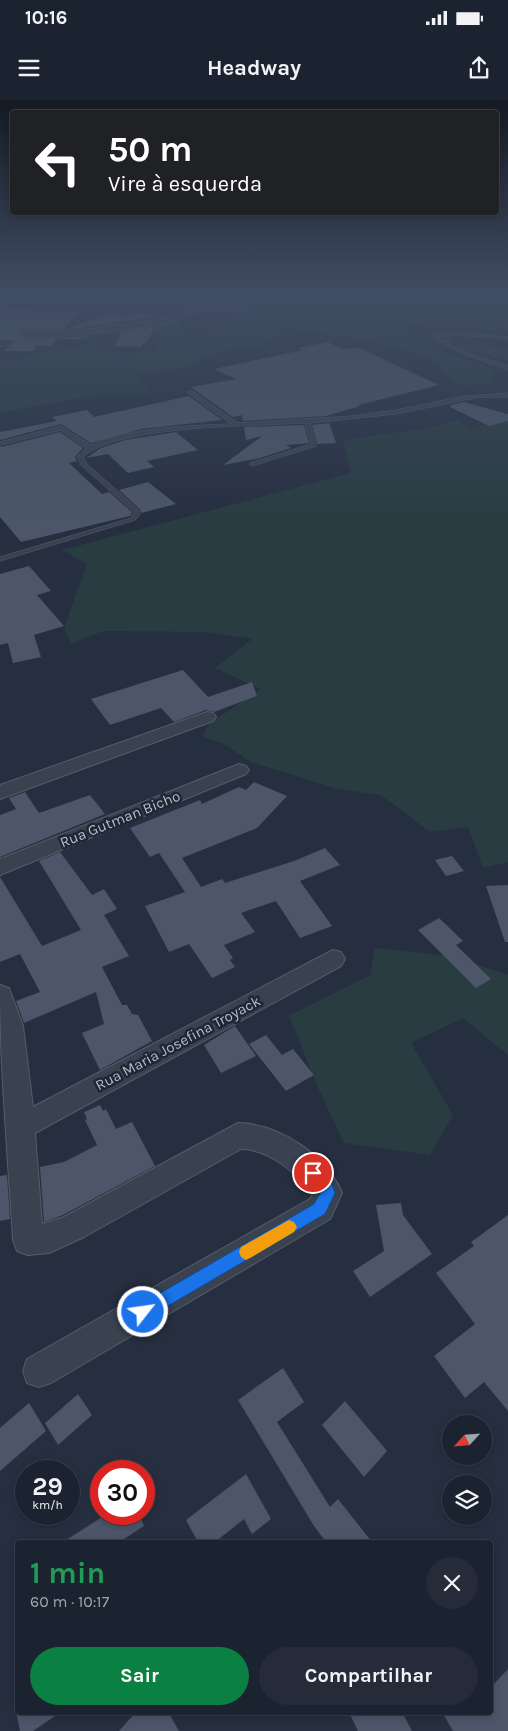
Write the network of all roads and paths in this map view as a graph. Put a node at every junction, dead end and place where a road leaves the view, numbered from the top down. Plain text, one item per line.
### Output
1 (190, 392) dead end
2 (508, 395) edge
3 (307, 421) junction
4 (236, 426) junction
5 (2, 443) dead end
6 (89, 447) junction
7 (252, 464) dead end
8 (0, 559) edge
9 (207, 717) dead end
10 (240, 770) dead end
11 (0, 792) edge
12 (0, 868) edge
13 (333, 959) dead end
14 (0, 995) edge
15 (22, 1126) junction
16 (39, 1370) dead end

1 - 4 lane
2 - 3 lane
3 - 4 lane
3 - 7 lane
4 - 6 lane
5 - 6 lane
6 - 8 lane
9 - 11 street
10 - 12 street, Rua Gutman Bicho
13 - 15 street, Rua Maria Josefina Troyack
14 - 15 street
15 - 16 street

